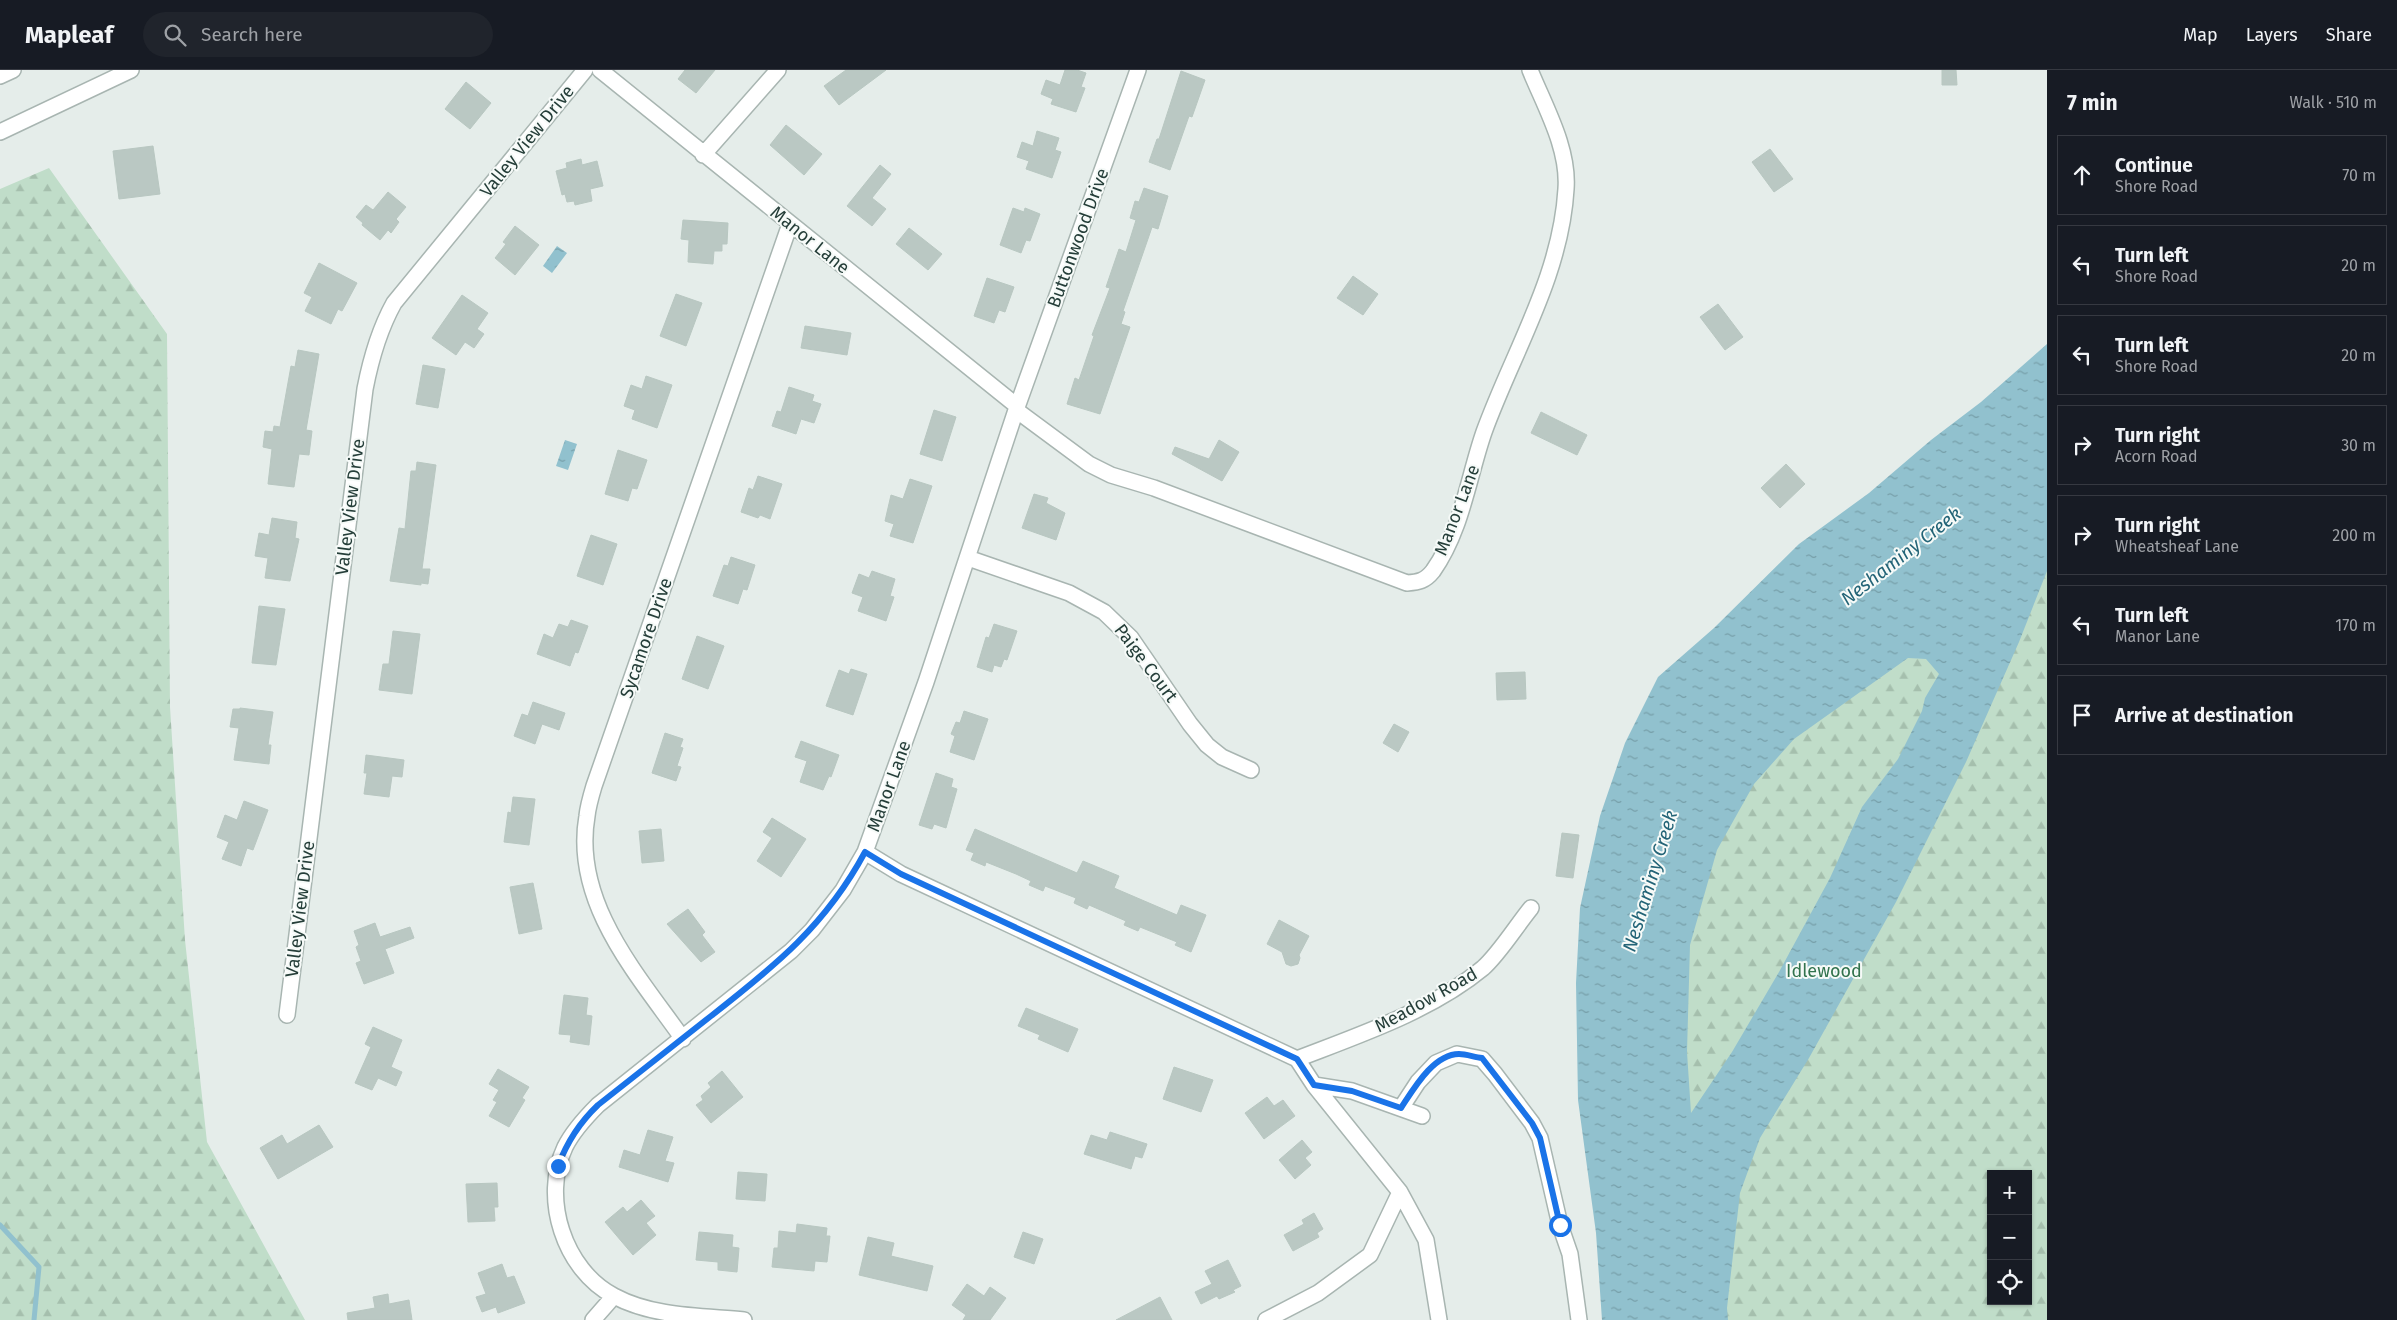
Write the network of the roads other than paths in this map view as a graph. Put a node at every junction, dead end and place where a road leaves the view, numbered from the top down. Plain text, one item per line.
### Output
1 (13, 70) edge
2 (131, 70) edge
3 (585, 70) edge
4 (600, 70) edge
5 (778, 70) edge
6 (1138, 70) edge
7 (1530, 70) edge
8 (0, 76) edge
9 (0, 132) edge
10 (703, 155) junction
11 (790, 224) junction
12 (1017, 408) junction
13 (968, 558) junction
14 (1252, 770) dead end
15 (865, 852) junction
16 (1531, 908) dead end
17 (287, 1015) dead end
18 (682, 1039) junction
19 (1297, 1059) junction
20 (1314, 1085) junction
21 (1401, 1108) junction
22 (1422, 1116) dead end
23 (1400, 1192) junction
24 (614, 1296) junction
25 (593, 1320) edge
26 (744, 1320) edge
27 (1266, 1320) edge
28 (1439, 1320) edge
29 (1579, 1320) edge

1 - 8 street
2 - 9 street
3 - 17 street, Valley View Drive
4 - 10 street, Manor Lane
5 - 10 street
6 - 12 street, Buttonwood Drive
7 - 12 street, Manor Lane
10 - 11 street, Manor Lane
11 - 12 street, Manor Lane
11 - 18 street, Sycamore Drive
12 - 13 street, Manor Lane
13 - 14 street, Paige Court
13 - 15 street, Manor Lane
15 - 18 street, Manor Lane
15 - 19 street
16 - 19 street, Meadow Road
18 - 24 street, Manor Lane
19 - 20 street
20 - 21 street
20 - 23 street
21 - 22 street
21 - 29 street
23 - 27 street
23 - 28 street
24 - 25 street
24 - 26 street, Manor Lane

